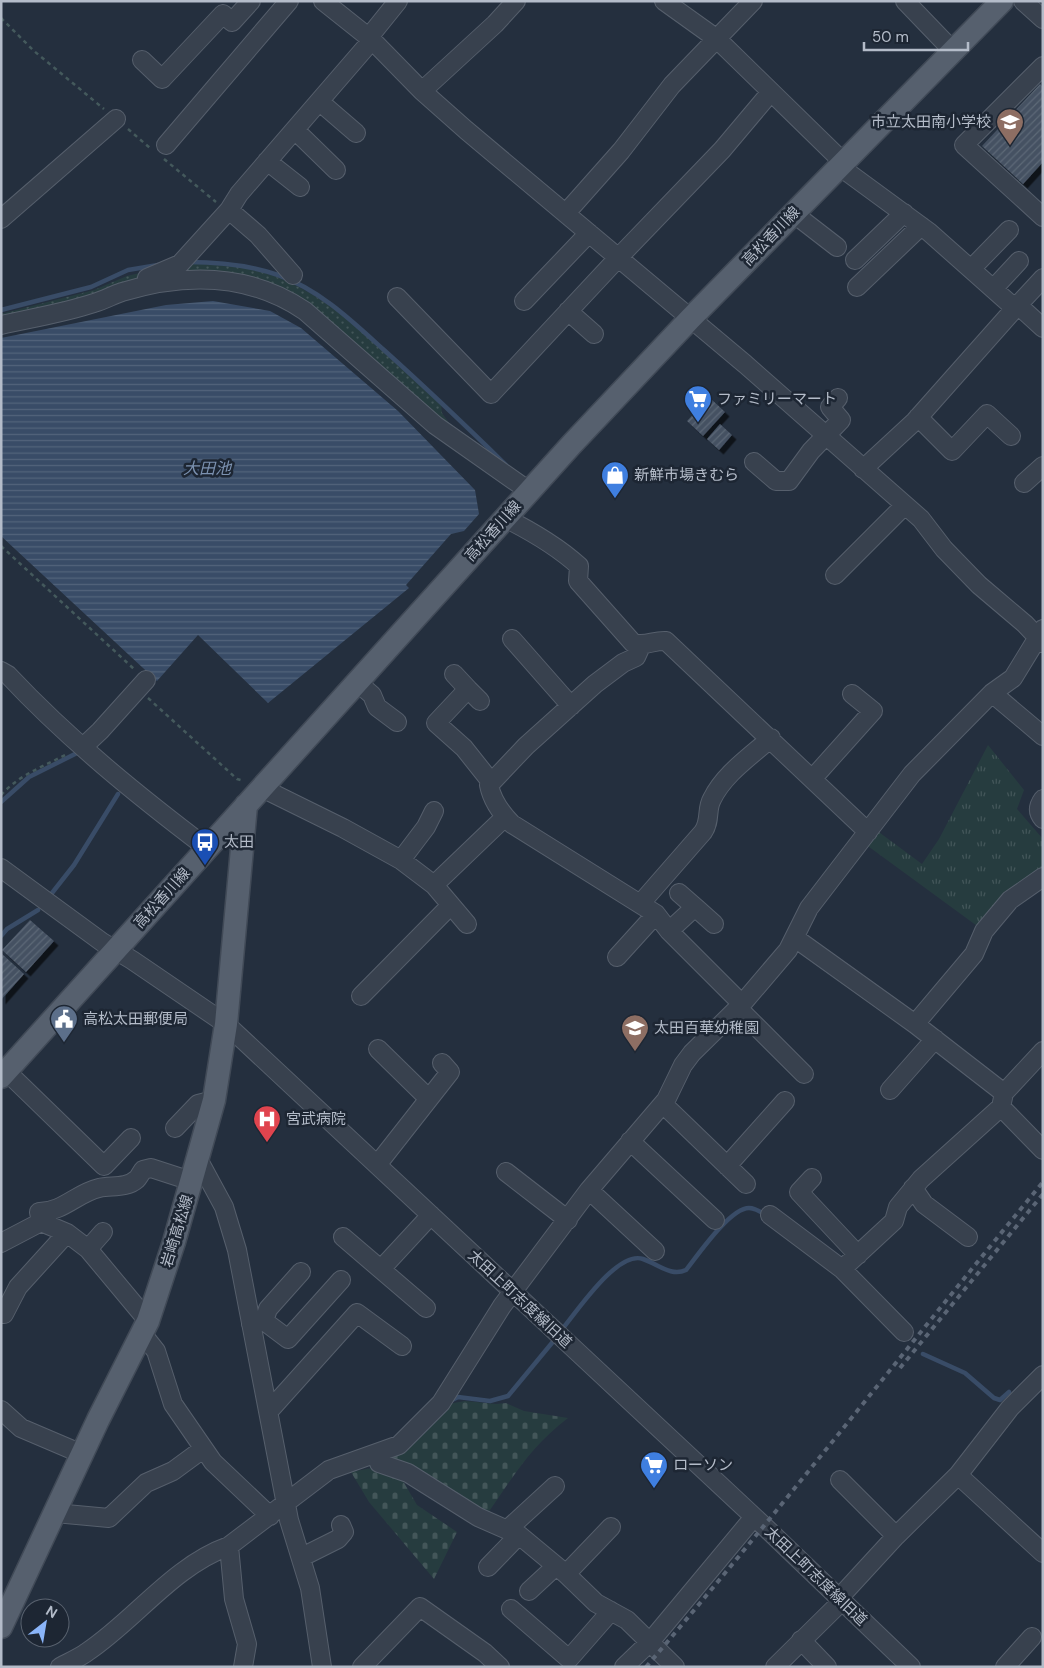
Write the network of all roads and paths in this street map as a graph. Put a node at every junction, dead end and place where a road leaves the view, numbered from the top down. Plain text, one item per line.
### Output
1 (251, 1) edge
2 (290, 1) edge
3 (323, 1) edge
4 (398, 1) edge
5 (516, 1) edge
6 (664, 1) edge
7 (753, 1) edge
8 (906, 1) edge
9 (1002, 1) edge
10 (1023, 1) edge
11 (1, 18) edge
12 (1043, 19) edge
13 (370, 38) junction
14 (717, 40) junction
15 (953, 51) junction
16 (142, 60) dead end
17 (1043, 66) edge
18 (422, 90) junction
19 (770, 93) junction
20 (320, 102) junction
21 (116, 120) junction
22 (295, 130) junction
23 (356, 133) dead end
24 (159, 150) junction
25 (267, 161) junction
26 (841, 164) junction
27 (336, 170) dead end
28 (300, 187) dead end
29 (229, 210) junction
30 (793, 213) junction
31 (904, 213) junction
32 (566, 214) junction
33 (1043, 217) edge
34 (1, 218) edge
35 (920, 226) junction
36 (1009, 230) dead end
37 (589, 233) junction
38 (837, 246) dead end
39 (618, 258) junction
40 (855, 260) dead end
41 (1019, 261) dead end
42 (971, 269) junction
43 (293, 274) dead end
44 (1043, 278) edge
45 (857, 287) dead end
46 (993, 289) junction
47 (122, 292) junction
48 (397, 297) dead end
49 (524, 301) dead end
50 (1018, 305) junction
51 (568, 311) junction
52 (690, 319) junction
53 (1, 325) edge
54 (1043, 328) edge
55 (594, 334) dead end
56 (838, 398) dead end
57 (918, 417) junction
58 (1011, 436) dead end
59 (827, 437) junction
60 (754, 462) dead end
61 (1043, 466) edge
62 (863, 469) junction
63 (1024, 482) dead end
64 (529, 491) junction
65 (905, 505) junction
66 (505, 518) junction
67 (1, 546) edge
68 (835, 575) dead end
69 (1041, 637) edge
70 (512, 639) dead end
71 (641, 646) junction
72 (1, 671) edge
73 (454, 674) dead end
74 (146, 680) junction
75 (356, 682) junction
76 (852, 694) dead end
77 (992, 694) junction
78 (571, 706) junction
79 (397, 722) dead end
80 (1043, 736) edge
81 (771, 738) junction
82 (80, 744) junction
83 (812, 778) junction
84 (491, 782) junction
85 (262, 788) junction
86 (1, 795) edge
87 (1043, 799) edge
88 (246, 805) junction
89 (434, 811) dead end
90 (505, 817) junction
91 (1043, 819) edge
92 (868, 832) junction
93 (207, 848) junction
94 (401, 860) junction
95 (1, 868) edge
96 (1043, 878) edge
97 (434, 885) junction
98 (679, 892) dead end
99 (641, 903) junction
100 (451, 905) junction
101 (696, 907) junction
102 (656, 914) junction
103 (467, 924) dead end
104 (714, 924) dead end
105 (668, 931) junction
106 (795, 938) junction
107 (115, 949) junction
108 (617, 957) dead end
109 (361, 996) dead end
110 (740, 1006) junction
111 (226, 1024) junction
112 (915, 1024) junction
113 (935, 1039) junction
114 (378, 1049) dead end
115 (1043, 1051) edge
116 (442, 1063) dead end
117 (4, 1074) edge
118 (804, 1074) dead end
119 (890, 1090) dead end
120 (429, 1099) junction
121 (214, 1100) junction
122 (1003, 1100) junction
123 (785, 1101) dead end
124 (662, 1104) junction
125 (175, 1128) dead end
126 (131, 1138) dead end
127 (630, 1141) junction
128 (1043, 1150) edge
129 (198, 1159) junction
130 (377, 1165) junction
131 (727, 1166) junction
132 (506, 1172) dead end
133 (812, 1178) dead end
134 (192, 1181) junction
135 (746, 1184) dead end
136 (913, 1188) junction
137 (590, 1190) junction
138 (430, 1215) junction
139 (770, 1215) dead end
140 (568, 1220) junction
141 (716, 1220) dead end
142 (38, 1224) junction
143 (103, 1232) dead end
144 (67, 1233) junction
145 (343, 1237) dead end
146 (968, 1238) dead end
147 (1, 1243) edge
148 (88, 1249) junction
149 (655, 1251) dead end
150 (858, 1255) junction
151 (381, 1269) junction
152 (842, 1269) junction
153 (301, 1272) dead end
154 (341, 1280) dead end
155 (514, 1293) junction
156 (426, 1308) dead end
157 (1, 1314) edge
158 (258, 1322) junction
159 (145, 1326) junction
160 (904, 1332) dead end
161 (402, 1346) dead end
162 (1043, 1375) edge
163 (1, 1410) edge
164 (269, 1411) junction
165 (203, 1449) junction
166 (82, 1454) junction
167 (378, 1458) junction
168 (958, 1474) junction
169 (840, 1480) dead end
170 (554, 1486) dead end
171 (286, 1504) junction
172 (55, 1513) junction
173 (270, 1516) junction
174 (754, 1517) junction
175 (341, 1525) dead end
176 (611, 1528) dead end
177 (514, 1532) junction
178 (896, 1536) junction
179 (229, 1546) junction
180 (1043, 1554) edge
181 (302, 1556) junction
182 (488, 1567) dead end
183 (561, 1570) junction
184 (529, 1592) dead end
185 (840, 1600) junction
186 (511, 1609) dead end
187 (611, 1611) junction
188 (1, 1626) edge
189 (1032, 1637) dead end
190 (801, 1640) junction
191 (650, 1642) junction
192 (776, 1666) edge
193 (60, 1667) edge
194 (243, 1667) edge
195 (322, 1667) edge
196 (362, 1667) edge
197 (500, 1667) edge
198 (624, 1667) edge
199 (675, 1667) edge
200 (827, 1667) edge
201 (911, 1667) edge
202 (1005, 1667) edge

1 - 16 street
2 - 24 street
3 - 13 street
4 - 13 street
5 - 18 street
6 - 14 street
7 - 14 street
8 - 15 street
9 - 15 main road, 高松香川線
10 - 12 street
11 - 21 path
13 - 18 street
13 - 20 street
14 - 19 street
14 - 32 street
15 - 26 main road, 高松香川線
17 - 33 street
18 - 32 street
19 - 26 street
19 - 39 street
20 - 22 street
20 - 23 street
21 - 24 path
21 - 34 street
22 - 25 street
22 - 27 street
24 - 29 path
25 - 28 street
25 - 29 street
26 - 30 main road, 高松香川線
26 - 31 street
29 - 43 street
29 - 47 street
30 - 38 street
30 - 52 main road, 高松香川線
31 - 35 street
31 - 40 street
32 - 37 street
35 - 42 street
35 - 45 street
36 - 42 street
37 - 39 street
37 - 49 street
39 - 51 street
39 - 52 street
41 - 46 street
42 - 46 street
44 - 50 street
46 - 50 street
47 - 53 street
47 - 64 street
48 - 51 street
50 - 54 street
50 - 57 street
51 - 55 street
52 - 59 street
52 - 64 main road, 高松香川線
56 - 59 street
57 - 58 street
57 - 62 street
59 - 60 street
59 - 62 street
61 - 63 street
62 - 65 street
64 - 66 main road, 高松香川線
65 - 68 street
65 - 69 street
66 - 71 street
66 - 75 main road, 高松香川線
67 - 74 path
69 - 77 street
70 - 78 street
71 - 78 street
71 - 81 street
72 - 82 street
73 - 84 street
74 - 82 street
74 - 85 path
75 - 79 street
75 - 85 main road, 高松香川線
76 - 83 street
77 - 80 street
77 - 92 street
78 - 84 street
81 - 83 street
81 - 99 street
82 - 86 path
82 - 93 street
83 - 92 street
84 - 90 street
85 - 88 main road, 高松香川線
85 - 94 street
87 - 91 street
88 - 93 main road, 高松香川線
88 - 111 main road, 岩崎高松線
89 - 94 street
90 - 97 street
90 - 99 street
92 - 106 street
93 - 107 main road, 高松香川線
94 - 97 street
95 - 107 street, 太田上町志度線旧道
96 - 112 street
97 - 100 street
98 - 101 street
99 - 102 street
100 - 103 street
100 - 109 street
101 - 104 street
101 - 105 street
102 - 105 street
102 - 108 street
105 - 110 street
106 - 110 street
106 - 112 street
107 - 111 street, 太田上町志度線旧道
107 - 117 main road, 高松香川線
110 - 118 street
110 - 124 street
111 - 121 main road, 岩崎高松線
111 - 130 street, 太田上町志度線旧道
112 - 113 street
113 - 119 street
113 - 122 street
114 - 120 street
115 - 122 street
116 - 120 street
117 - 126 street
120 - 130 street
121 - 125 street
121 - 129 main road, 岩崎高松線
122 - 128 street
122 - 136 street
123 - 131 street
124 - 127 street
124 - 131 street
127 - 137 street
127 - 141 street
129 - 134 main road, 岩崎高松線
129 - 158 street
130 - 138 street, 太田上町志度線旧道
131 - 135 street
132 - 140 street
133 - 150 street
134 - 142 street
134 - 159 main road, 岩崎高松線
136 - 146 street
136 - 150 street
137 - 140 street
137 - 149 street
138 - 151 street
138 - 155 street, 太田上町志度線旧道
139 - 152 street
140 - 155 street
142 - 144 street
142 - 147 street
143 - 148 street
144 - 148 street
144 - 157 street
145 - 151 street
148 - 159 street
150 - 152 street
151 - 156 street
152 - 160 street
153 - 158 street
154 - 158 street
155 - 167 street
155 - 174 street, 太田上町志度線旧道
158 - 164 street
159 - 165 street
159 - 166 main road, 岩崎高松線
161 - 164 street
162 - 168 street
163 - 166 street
164 - 171 street
165 - 172 street
165 - 173 street
166 - 172 main road, 岩崎高松線
167 - 171 street
167 - 177 street
168 - 178 street
168 - 180 street
169 - 178 street
170 - 177 street
171 - 173 street
171 - 181 street
172 - 188 main road, 岩崎高松線
173 - 179 street
174 - 185 street, 太田上町志度線旧道
174 - 191 street
175 - 181 street
176 - 183 street
177 - 182 street
177 - 183 street
178 - 185 street
179 - 193 street
179 - 194 street
181 - 195 street
183 - 184 street
183 - 187 street
185 - 190 street
185 - 201 street, 太田上町志度線旧道
186 - 187 street
187 - 191 street
189 - 202 street
190 - 192 street
190 - 200 street
191 - 198 street
191 - 199 street
196 - 197 street

